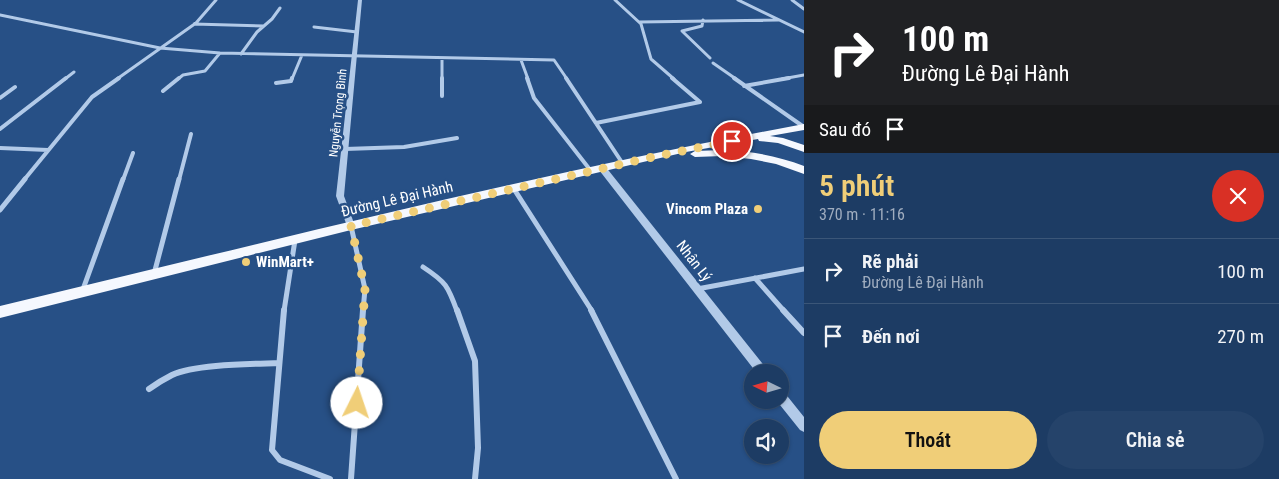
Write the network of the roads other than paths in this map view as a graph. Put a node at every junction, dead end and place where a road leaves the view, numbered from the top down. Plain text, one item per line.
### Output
1 (216, 0) edge
2 (360, 0) edge
3 (615, 0) edge
4 (738, 0) edge
5 (792, 0) edge
6 (280, 8) dead end
7 (804, 9) edge
8 (0, 16) edge
9 (703, 20) junction
10 (778, 20) junction
11 (639, 22) junction
12 (194, 24) junction
13 (264, 26) junction
14 (314, 27) dead end
15 (357, 32) junction
16 (804, 32) edge
17 (160, 48) junction
18 (220, 53) junction
19 (241, 54) junction
20 (302, 55) junction
21 (355, 56) junction
22 (442, 58) junction
23 (710, 58) dead end
24 (521, 60) junction
25 (713, 64) dead end
26 (74, 72) dead end
27 (804, 75) edge
28 (276, 84) dead end
29 (744, 86) junction
30 (15, 87) dead end
31 (163, 91) dead end
32 (442, 96) dead end
33 (0, 98) edge
34 (596, 123) junction
35 (804, 127) edge
36 (0, 129) edge
37 (804, 130) edge
38 (191, 134) dead end
39 (457, 138) dead end
40 (732, 141) junction
41 (790, 144) junction
42 (0, 148) edge
43 (345, 149) junction
44 (804, 149) edge
45 (48, 150) junction
46 (133, 152) dead end
47 (643, 159) junction
48 (804, 162) edge
49 (623, 164) junction
50 (596, 170) junction
51 (804, 170) edge
52 (514, 189) junction
53 (0, 210) edge
54 (351, 226) junction
55 (295, 240) junction
56 (424, 267) dead end
57 (804, 269) edge
58 (154, 274) junction
59 (755, 278) junction
60 (696, 289) junction
61 (82, 292) junction
62 (0, 312) edge
63 (804, 333) edge
64 (279, 362) junction
65 (756, 364) edge
66 (149, 388) dead end
67 (789, 407) edge
68 (804, 426) edge
69 (330, 479) edge
70 (351, 479) edge
71 (475, 479) edge
72 (676, 479) edge

1 - 12 street
2 - 15 street, Nguyễn Trọng Bình
3 - 11 street
4 - 10 street
5 - 7 street
6 - 13 street
8 - 17 street
9 - 10 street
9 - 11 street
9 - 23 street
10 - 16 street
11 - 34 street
12 - 13 street
12 - 17 street
13 - 19 street
14 - 15 street
15 - 21 street, Nguyễn Trọng Bình
17 - 18 street
17 - 45 street
18 - 19 street
18 - 31 street
19 - 20 street
20 - 21 street
20 - 28 street
21 - 22 street
21 - 43 street, Nguyễn Trọng Bình
22 - 24 street
22 - 32 street
24 - 34 street
24 - 50 street
25 - 29 street
26 - 36 street
27 - 29 street
29 - 35 street
30 - 33 street
34 - 49 street
35 - 40 main road, Đường Lê Đại Hành
37 - 41 main road
38 - 58 street
39 - 43 street
40 - 41 main road
40 - 47 main road, Đường Lê Đại Hành
41 - 44 main road
41 - 48 main road
42 - 45 street
43 - 54 street, Nguyễn Trọng Bình
45 - 53 street
46 - 61 street
47 - 49 main road, Đường Lê Đại Hành
47 - 51 main road
49 - 50 main road, Đường Lê Đại Hành
50 - 52 main road, Đường Lê Đại Hành
50 - 60 street, Nhân Lý
52 - 54 main road, Đường Lê Đại Hành
52 - 72 street
54 - 55 main road, Đường Lê Đại Hành
54 - 70 street
55 - 58 main road, Đường Lê Đại Hành
55 - 64 street
56 - 71 street
57 - 59 street
58 - 61 main road, Đường Lê Đại Hành
59 - 60 street
59 - 63 street
60 - 65 street, Nhân Lý
61 - 62 main road, Đường Lê Đại Hành
64 - 66 street
64 - 69 street
67 - 68 street

